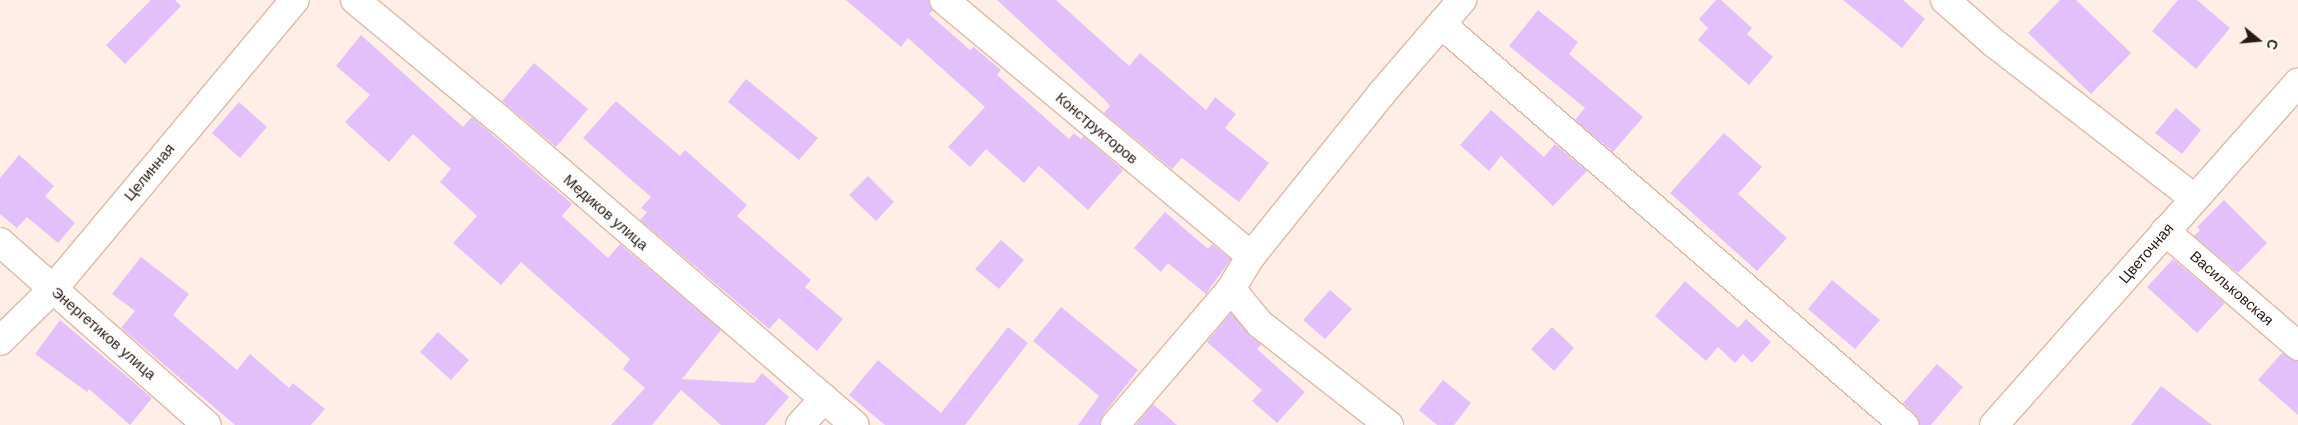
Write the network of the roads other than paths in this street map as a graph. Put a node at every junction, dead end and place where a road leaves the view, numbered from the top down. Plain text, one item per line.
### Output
1 (295, 0) edge
2 (355, 0) edge
3 (944, 0) edge
4 (1462, 0) edge
5 (1945, 0) edge
6 (1440, 24) junction
7 (2298, 82) edge
8 (2194, 198) junction
9 (2166, 231) junction
10 (0, 242) edge
11 (1251, 256) junction
12 (53, 289) junction
13 (1231, 289) junction
14 (0, 341) edge
15 (2298, 346) edge
16 (824, 398) junction
17 (207, 425) edge
18 (800, 425) edge
19 (856, 425) edge
20 (1115, 425) edge
21 (1389, 425) edge
22 (1904, 425) edge
23 (1994, 425) edge

1 - 12 street, Целинная
2 - 16 street, Медиков улица
3 - 11 street, Конструкторов
4 - 6 street
5 - 8 street
6 - 11 street
6 - 22 street
7 - 8 street, Цветочная
8 - 9 street, Цветочная
9 - 15 street, Васильковская
9 - 23 street, Цветочная
10 - 12 street, Энергетиков улица
11 - 13 street
12 - 14 street, Целинная
12 - 17 street, Энергетиков улица
13 - 20 street
13 - 21 street
16 - 18 street
16 - 19 street, Медиков улица

